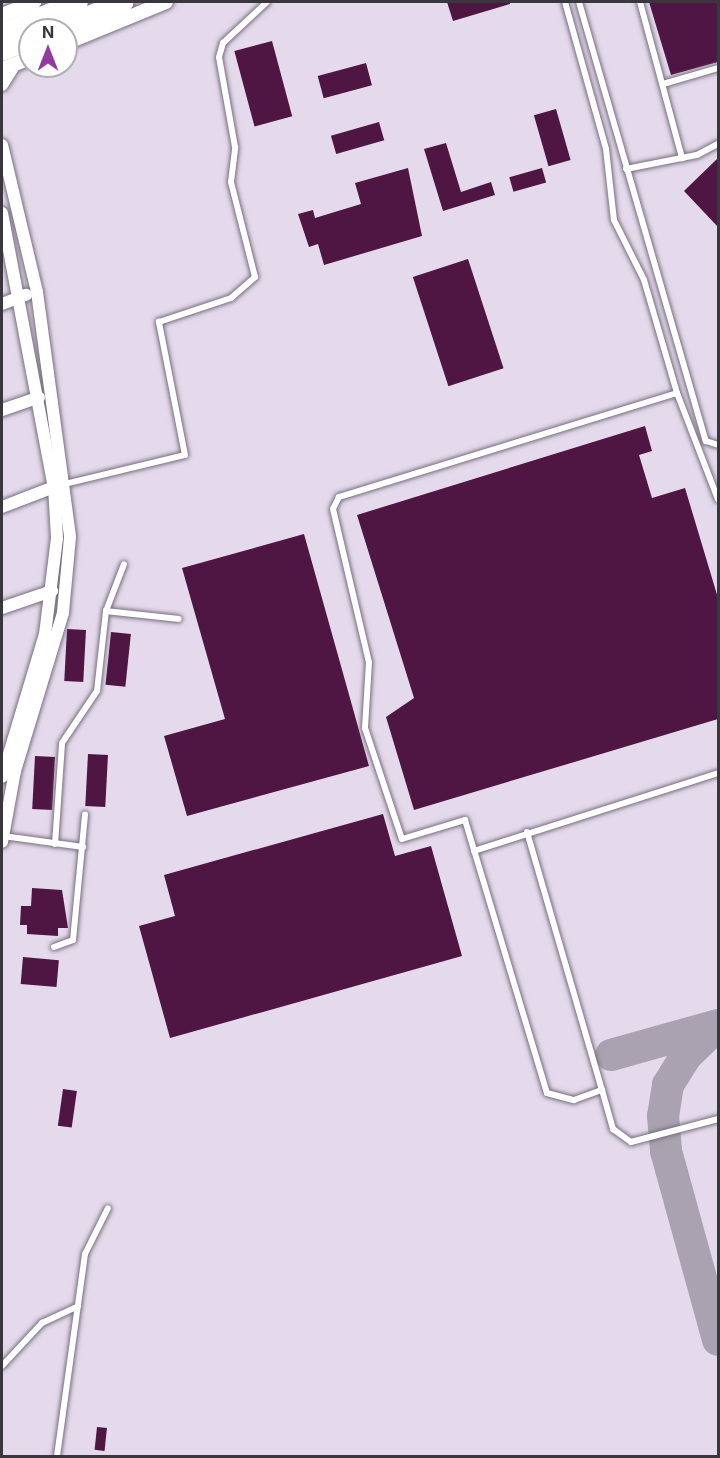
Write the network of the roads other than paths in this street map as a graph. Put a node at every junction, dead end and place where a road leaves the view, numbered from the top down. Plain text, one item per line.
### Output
1 (35, 2) edge
2 (78, 2) edge
3 (121, 2) edge
4 (166, 2) edge
5 (267, 2) edge
6 (565, 2) edge
7 (579, 2) edge
8 (640, 2) edge
9 (2, 15) edge
10 (78, 20) edge
11 (2, 33) edge
12 (78, 38) edge
13 (8, 57) edge
14 (718, 68) edge
15 (2, 69) edge
16 (663, 84) junction
17 (2, 85) edge
18 (718, 144) edge
19 (2, 145) edge
20 (682, 158) junction
21 (626, 169) junction
22 (2, 213) edge
23 (37, 292) junction
24 (20, 297) junction
25 (2, 304) edge
26 (677, 393) junction
27 (39, 397) junction
28 (2, 410) edge
29 (718, 445) edge
30 (60, 486) junction
31 (718, 499) edge
32 (2, 507) edge
33 (124, 564) dead end
34 (52, 591) junction
35 (2, 608) edge
36 (106, 611) junction
37 (179, 619) dead end
38 (718, 774) edge
39 (2, 777) edge
40 (85, 815) dead end
41 (527, 832) junction
42 (2, 839) edge
43 (55, 844) junction
44 (83, 847) junction
45 (474, 851) junction
46 (54, 947) dead end
47 (602, 1090) junction
48 (718, 1119) edge
49 (108, 1208) dead end
50 (78, 1306) junction
51 (2, 1366) edge
52 (57, 1456) edge

1 - 9 street
2 - 11 highway
3 - 10 highway
4 - 12 street
5 - 30 lane
6 - 26 lane
7 - 21 lane
8 - 16 lane
13 - 15 street
13 - 17 street
14 - 16 lane
16 - 20 lane
18 - 20 lane
19 - 23 street
20 - 21 lane
21 - 29 lane
22 - 24 street
23 - 24 street
23 - 30 street
24 - 25 street
24 - 27 street
26 - 31 lane
26 - 45 lane
27 - 28 street
27 - 30 street
30 - 32 street
30 - 34 street
30 - 42 street
33 - 36 lane
34 - 35 street
34 - 39 street
36 - 37 lane
36 - 43 lane
38 - 41 lane
40 - 44 lane
41 - 45 lane
41 - 47 lane
42 - 43 lane
43 - 44 lane
44 - 46 lane
45 - 47 lane
47 - 48 lane
49 - 50 lane
50 - 51 lane
50 - 52 lane

